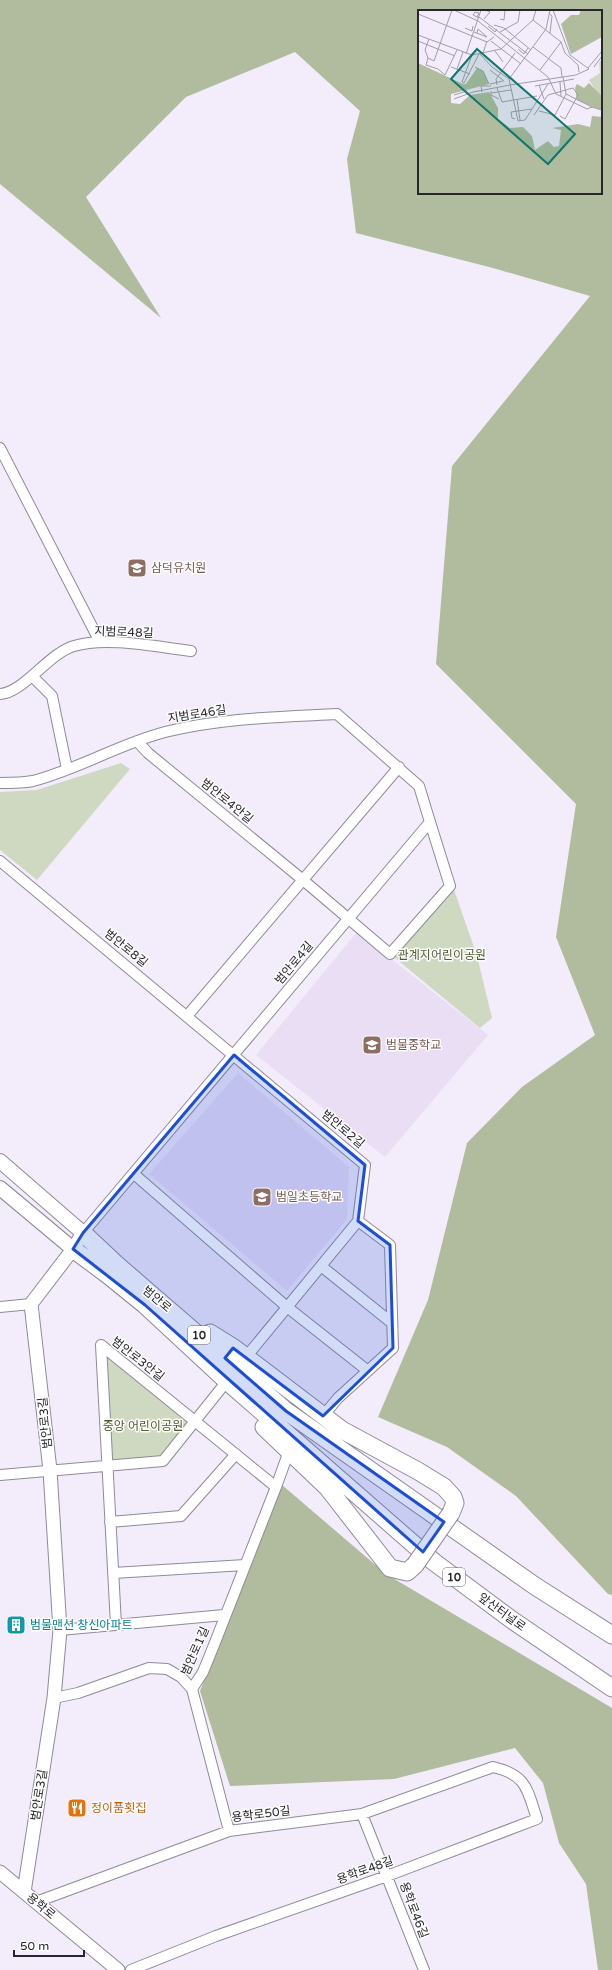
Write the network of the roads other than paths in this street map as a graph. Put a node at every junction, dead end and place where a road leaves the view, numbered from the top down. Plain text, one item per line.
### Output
1 (0, 448) edge
2 (100, 642) junction
3 (190, 651) dead end
4 (32, 676) junction
5 (0, 694) edge
6 (136, 741) junction
7 (398, 768) junction
8 (66, 769) junction
9 (0, 783) edge
10 (430, 822) junction
11 (0, 861) edge
12 (303, 880) junction
13 (348, 919) junction
14 (187, 1016) junction
15 (234, 1055) junction
16 (0, 1161) edge
17 (134, 1174) junction
18 (0, 1188) edge
19 (358, 1221) junction
20 (83, 1233) junction
21 (73, 1249) junction
22 (321, 1266) junction
23 (31, 1304) junction
24 (145, 1305) junction
25 (0, 1307) edge
26 (166, 1307) junction
27 (288, 1307) junction
28 (392, 1323) junction
29 (246, 1358) junction
30 (368, 1371) junction
31 (223, 1386) junction
32 (323, 1416) junction
33 (196, 1421) junction
34 (308, 1450) joint
35 (289, 1451) junction
36 (236, 1454) junction
37 (107, 1466) junction
38 (50, 1470) junction
39 (0, 1474) edge
40 (276, 1487) junction
41 (110, 1522) junction
42 (245, 1565) junction
43 (113, 1573) junction
44 (224, 1616) junction
45 (116, 1625) junction
46 (60, 1630) junction
47 (612, 1635) edge
48 (612, 1688) edge
49 (192, 1689) junction
50 (54, 1698) junction
51 (493, 1767) joint
52 (362, 1814) junction
53 (229, 1831) junction
54 (0, 1872) edge
55 (387, 1876) junction
56 (24, 1892) junction
57 (36, 1902) junction
58 (118, 1970) edge
59 (131, 1970) edge
60 (424, 1970) edge

1 - 2 street
2 - 3 street, 지범로48길
2 - 4 street, 지범로48길
4 - 5 street, 지범로48길
4 - 8 street
6 - 7 street, 지범로46길
6 - 8 street, 지범로46길
6 - 12 street, 범안로4안길
7 - 10 street
7 - 12 street
8 - 9 street, 지범로46길
10 - 13 street, 범안로4길
10 - 13 street, 범안로4안길
11 - 14 street, 범안로8길
12 - 13 street, 범안로4안길
12 - 14 street
13 - 15 street, 범안로4길
14 - 15 street, 범안로8길
15 - 17 street, 범안로4길
15 - 19 street, 범안로2길
16 - 20 main road, 범안로 / 10
17 - 20 street, 범안로4길
17 - 27 street
18 - 21 main road, 범안로 / 10
19 - 22 street
19 - 28 street
20 - 21 street
20 - 26 highway, 범안로 / 10
21 - 23 street
21 - 24 highway, 범안로 / 10
22 - 27 street
22 - 28 street
23 - 25 street
23 - 38 street, 범안로3길
24 - 31 highway
24 - 34 highway, 범안로 / 10
26 - 29 highway
26 - 47 highway, 범안로 / 10
27 - 29 street
27 - 30 street
28 - 30 street
29 - 32 highway
30 - 32 street
31 - 33 street
31 - 35 highway
32 - 35 highway, bridge
33 - 36 street, 범안로3안길
33 - 37 street
33 - 37 street, 범안로3안길
34 - 48 highway, 앞산터널로 / 10
35 - 40 street
36 - 40 street, 범안로3안길
36 - 41 street
37 - 38 street
37 - 41 street, 범안로3안길
38 - 39 street
38 - 46 street, 범안로3길
40 - 42 street, 범안로1길
41 - 43 street, 범안로3안길
42 - 43 street
42 - 44 street, 범안로1길
43 - 45 street, 범안로3안길
44 - 45 street
44 - 49 street, 범안로1길
45 - 46 street
46 - 50 street, 범안로3길
49 - 50 street
49 - 53 street, 범안로1길
50 - 56 street, 범안로3길
51 - 52 street, 용학로50길
51 - 55 street, 용학로48길
52 - 53 street, 용학로50길
52 - 55 street, 용학로46길
53 - 57 street, 용학로50길
54 - 56 street, 용학로
55 - 59 street, 용학로48길
55 - 60 street, 용학로46길
56 - 57 street, 용학로
57 - 58 street, 용학로

